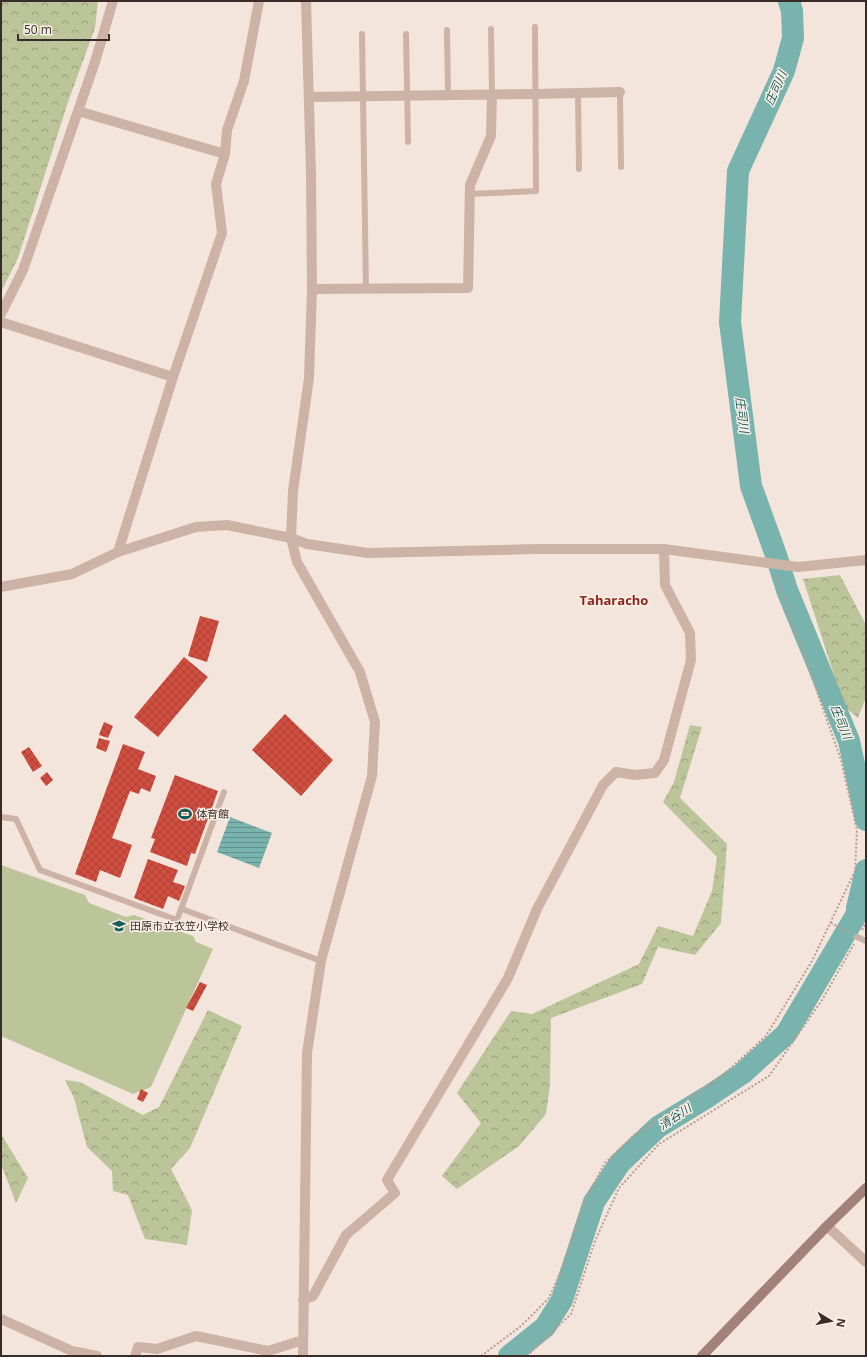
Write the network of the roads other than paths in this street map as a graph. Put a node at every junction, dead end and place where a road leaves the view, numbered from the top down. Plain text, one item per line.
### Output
1 (113, 1) edge
2 (259, 1) edge
3 (306, 1) edge
4 (535, 28) dead end
5 (491, 29) dead end
6 (447, 30) dead end
7 (362, 34) dead end
8 (406, 34) dead end
9 (620, 92) joint
10 (578, 93) junction
11 (492, 94) junction
12 (535, 94) junction
13 (448, 95) junction
14 (363, 96) junction
15 (407, 96) junction
16 (309, 97) junction
17 (78, 111) junction
18 (408, 142) dead end
19 (225, 154) junction
20 (621, 167) dead end
21 (579, 169) dead end
22 (470, 194) junction
23 (312, 289) junction
24 (366, 289) junction
25 (1, 314) edge
26 (1, 322) edge
27 (173, 377) junction
28 (291, 538) junction
29 (664, 548) junction
30 (118, 552) junction
31 (866, 560) edge
32 (1, 587) edge
33 (224, 792) dead end
34 (1, 817) edge
35 (182, 909) junction
36 (857, 937) road end
37 (866, 941) edge
38 (321, 961) junction
39 (866, 1188) edge
40 (827, 1226) junction
41 (866, 1262) edge
42 (303, 1300) junction
43 (1, 1319) edge
44 (303, 1340) junction
45 (97, 1356) edge
46 (135, 1356) edge
47 (303, 1356) edge
48 (702, 1356) edge

1 - 17 street
2 - 19 street
3 - 16 street
4 - 12 lane
5 - 11 lane
6 - 13 lane
7 - 14 lane
8 - 15 lane
9 - 10 street
9 - 20 lane
10 - 12 street
10 - 21 lane
11 - 12 street
11 - 13 street
11 - 22 street
12 - 22 lane
13 - 15 street
14 - 15 street
14 - 16 street
14 - 24 lane
15 - 18 lane
16 - 23 street
17 - 19 street
17 - 25 street
19 - 27 street
22 - 24 street
23 - 24 street
23 - 28 street
26 - 27 street
27 - 30 street
28 - 29 street
28 - 30 street
28 - 38 street
29 - 31 street
29 - 42 street
30 - 32 street
33 - 35 lane
34 - 35 lane
35 - 38 lane
36 - 37 lane
38 - 42 street
39 - 40 street
40 - 41 street
40 - 48 street
42 - 44 street
43 - 45 street
44 - 46 street
44 - 47 street

